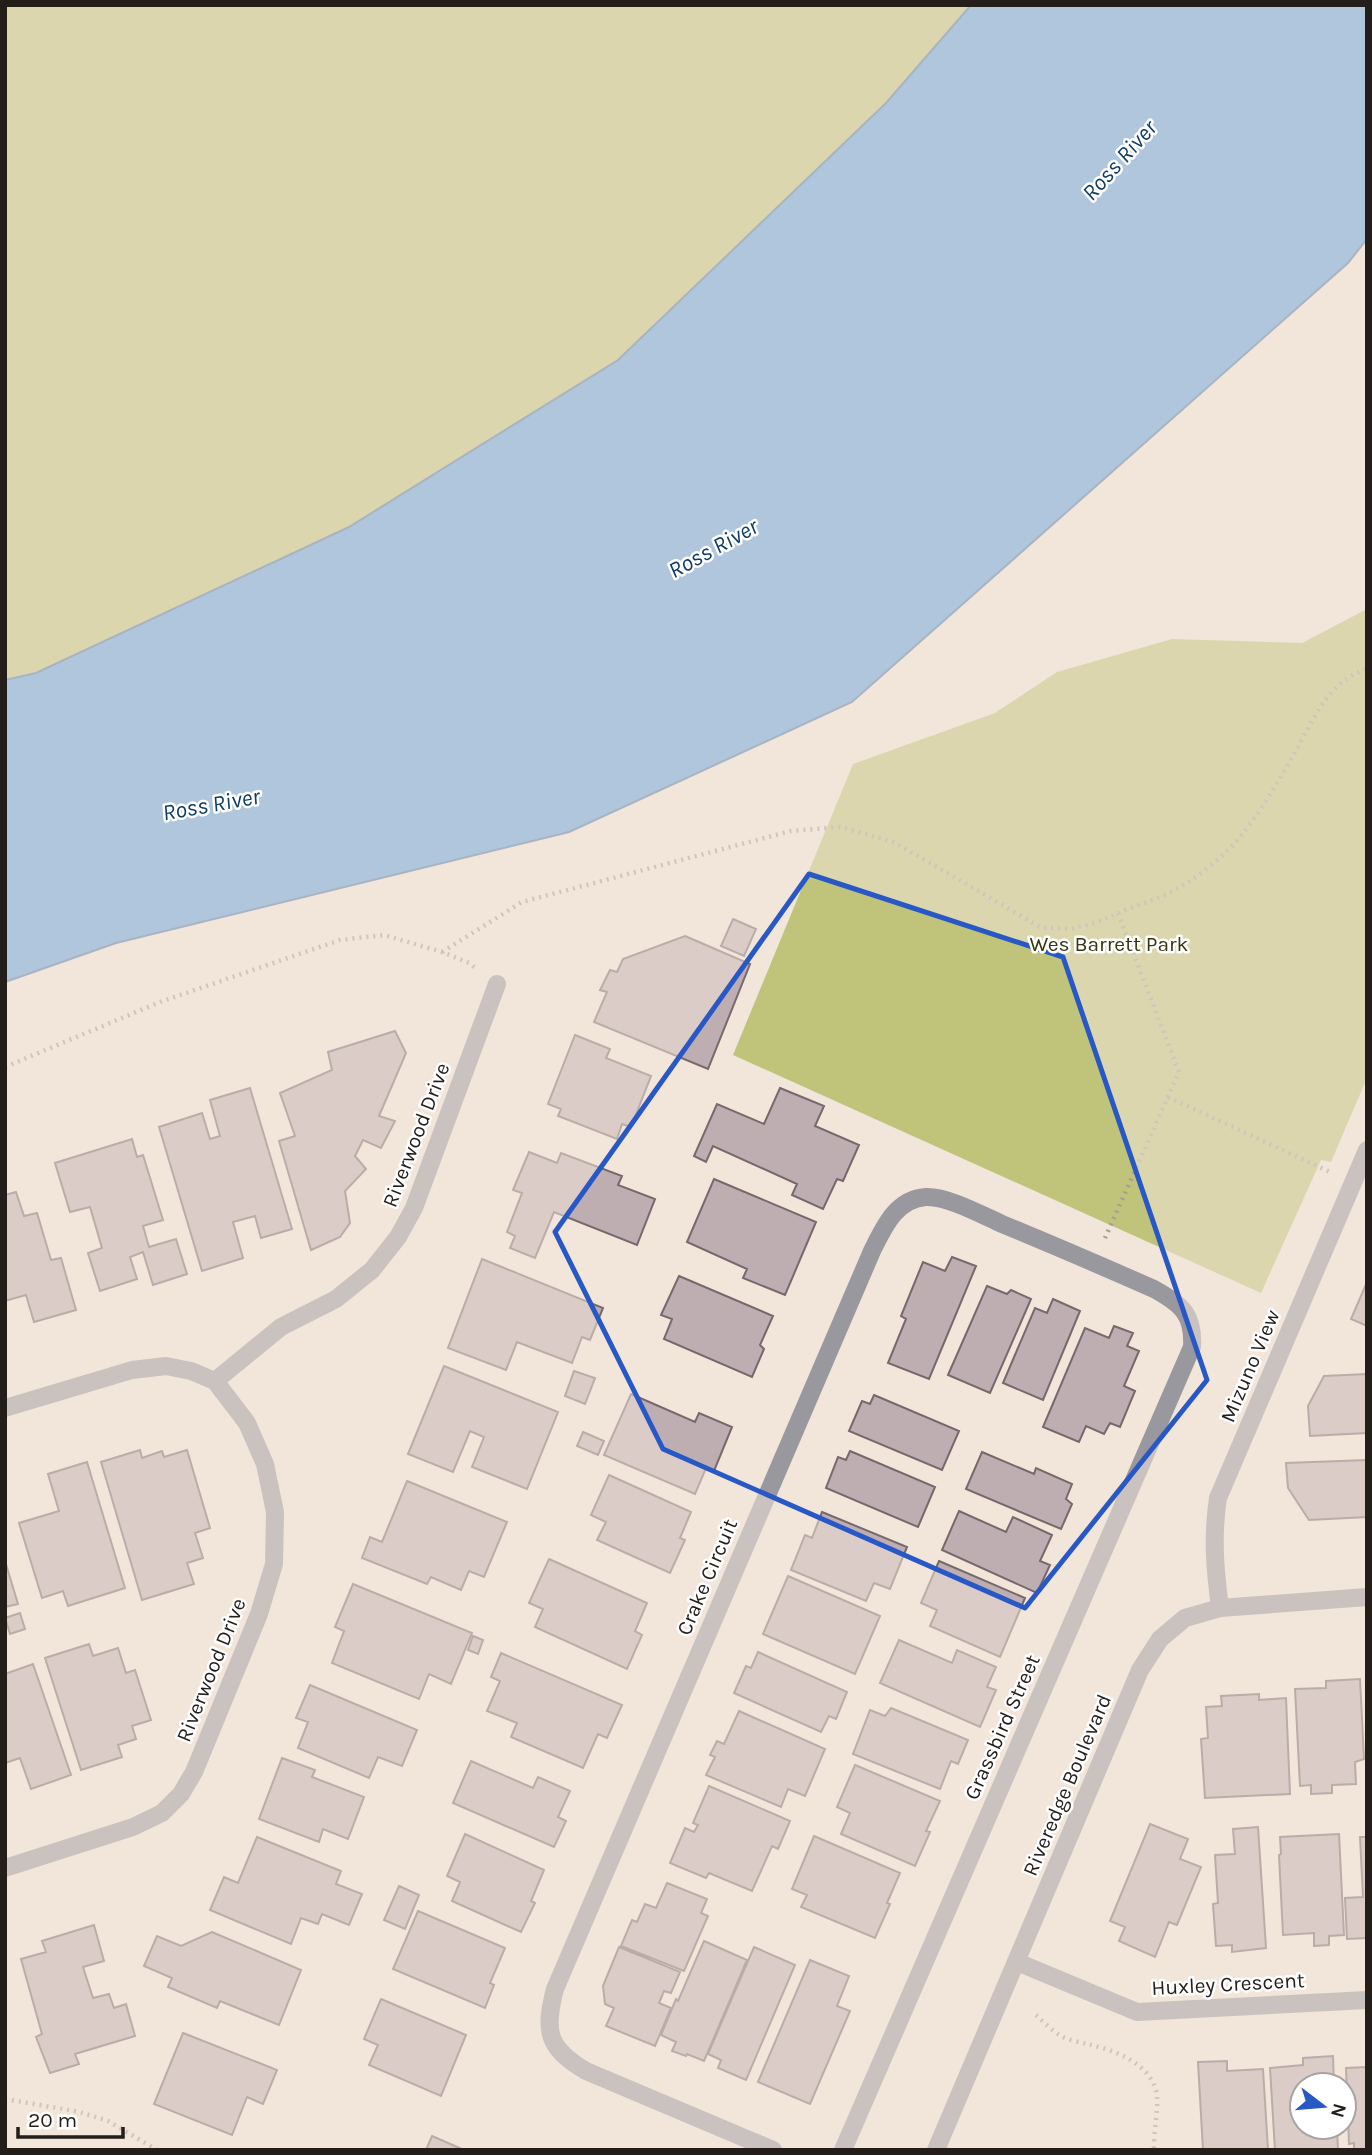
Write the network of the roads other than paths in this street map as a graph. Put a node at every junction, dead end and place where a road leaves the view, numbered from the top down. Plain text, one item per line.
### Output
1 (497, 984) road end
2 (1367, 1150) edge
3 (1191, 1321) joint
4 (215, 1381) junction
5 (5, 1408) edge
6 (1367, 1597) edge
7 (1220, 1608) junction
8 (5, 1868) edge
9 (1017, 1962) junction
10 (1367, 2000) edge
11 (773, 2150) edge
12 (843, 2150) edge
13 (936, 2150) edge

1 - 4 street, Riverwood Drive
2 - 7 street, Mizuno View
3 - 11 street, Crake Circuit
3 - 12 street, Grassbird Street
4 - 5 street
4 - 8 street, Riverwood Drive
6 - 7 street, Riveredge Boulevard
7 - 9 street, Riveredge Boulevard
9 - 10 street, Huxley Crescent
9 - 13 street, Riveredge Boulevard

